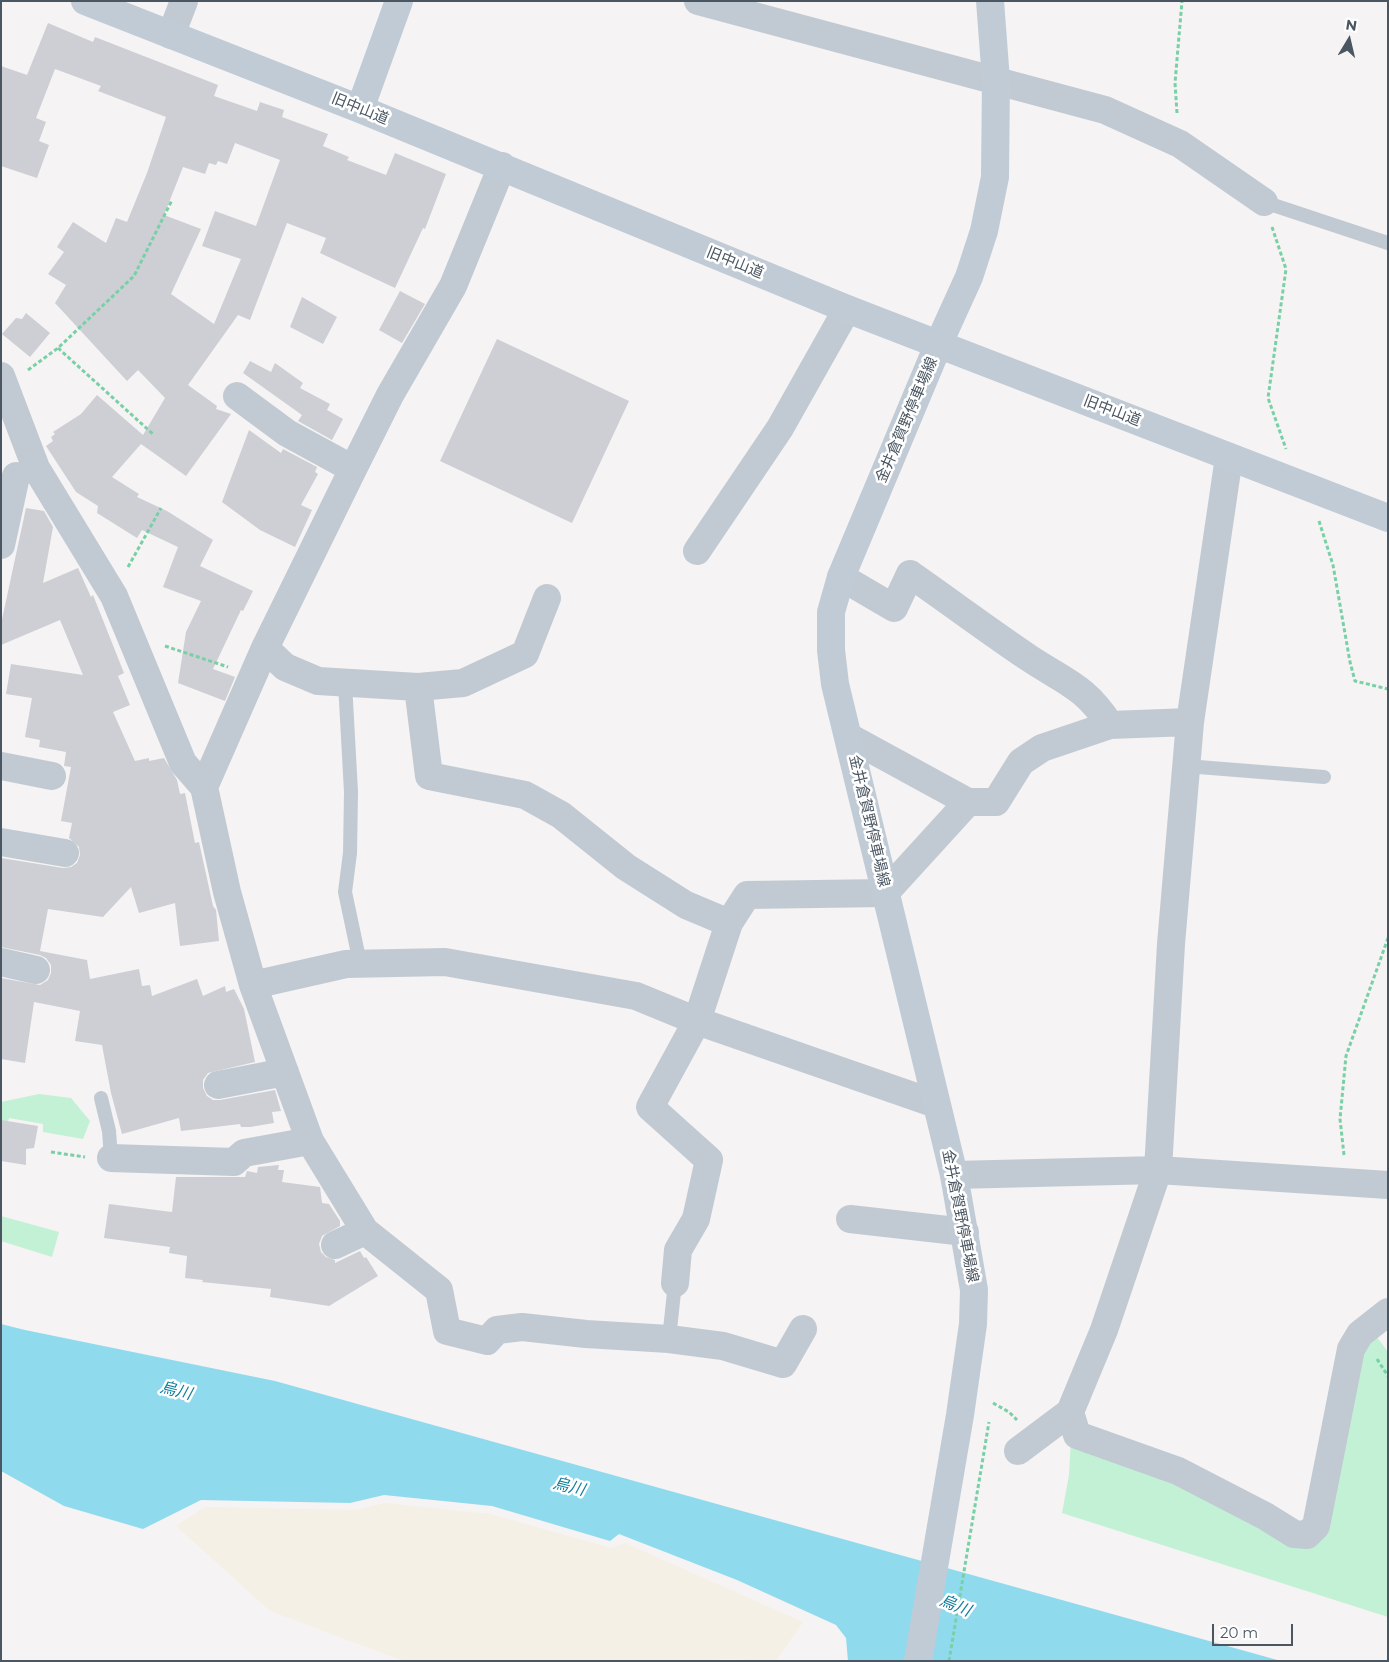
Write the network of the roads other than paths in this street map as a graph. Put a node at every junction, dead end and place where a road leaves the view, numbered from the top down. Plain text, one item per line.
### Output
1 (85, 1) edge
2 (184, 1) edge
3 (400, 1) edge
4 (698, 1) edge
5 (990, 1) edge
6 (171, 35) junction
7 (996, 80) junction
8 (360, 109) junction
9 (502, 166) junction
10 (1264, 202) joint
11 (1388, 243) edge
12 (847, 309) junction
13 (939, 343) junction
14 (3, 382) edge
15 (237, 396) dead end
16 (1230, 457) junction
17 (353, 469) junction
18 (18, 473) edge
19 (1388, 518) edge
20 (1, 545) edge
21 (698, 551) dead end
22 (841, 577) junction
23 (547, 598) dead end
24 (265, 648) junction
25 (345, 683) junction
26 (418, 687) junction
27 (1190, 722) junction
28 (1110, 725) junction
29 (849, 737) junction
30 (1, 766) edge
31 (1186, 766) junction
32 (52, 776) dead end
33 (1324, 777) dead end
34 (204, 787) junction
35 (968, 802) junction
36 (1, 842) edge
37 (65, 853) dead end
38 (885, 893) junction
39 (729, 923) junction
40 (1, 962) edge
41 (360, 964) junction
42 (36, 970) dead end
43 (253, 986) junction
44 (697, 1021) junction
45 (285, 1072) junction
46 (218, 1085) dead end
47 (101, 1098) dead end
48 (936, 1104) junction
49 (310, 1141) junction
50 (111, 1158) joint
51 (1158, 1170) junction
52 (954, 1174) junction
53 (1388, 1185) edge
54 (850, 1219) dead end
55 (365, 1231) junction
56 (965, 1232) junction
57 (335, 1245) dead end
58 (674, 1283) joint
59 (1388, 1312) edge
60 (803, 1330) dead end
61 (668, 1339) junction
62 (1070, 1412) junction
63 (1018, 1451) dead end
64 (918, 1661) edge

1 - 6 main road, 旧中山道
2 - 6 street
3 - 8 main road
4 - 7 street
5 - 7 main road, 金井倉賀野停車場線
6 - 8 main road, 旧中山道
7 - 10 street
7 - 13 main road, 金井倉賀野停車場線
8 - 9 main road, 旧中山道
9 - 12 main road, 旧中山道
9 - 17 street
10 - 11 lane
12 - 13 main road, 旧中山道
12 - 21 street
13 - 16 main road, 旧中山道
13 - 22 main road, 金井倉賀野停車場線
14 - 18 street
15 - 17 street
16 - 19 main road, 旧中山道
16 - 27 street
17 - 24 street
18 - 20 street
18 - 34 street
22 - 28 street
22 - 29 main road, 金井倉賀野停車場線
23 - 26 street
24 - 25 street
24 - 34 street
25 - 26 street
25 - 41 lane
26 - 39 street
27 - 28 street
27 - 31 street
28 - 35 street
29 - 35 street
29 - 38 main road, 金井倉賀野停車場線
30 - 32 street
31 - 33 lane
31 - 51 street
34 - 43 street
35 - 38 street
36 - 37 street
38 - 39 street
38 - 48 main road, 金井倉賀野停車場線
39 - 44 street
40 - 42 street
41 - 43 street
41 - 44 street
43 - 45 street
44 - 48 street
44 - 58 street
45 - 46 street
45 - 49 street
47 - 50 lane
48 - 52 main road, 金井倉賀野停車場線
49 - 50 street
49 - 55 street
51 - 52 street
51 - 53 street
51 - 62 street
52 - 56 main road, 金井倉賀野停車場線
54 - 56 street
55 - 57 street
55 - 61 street
56 - 64 main road, 金井倉賀野停車場線
58 - 61 lane
59 - 62 street
60 - 61 street
62 - 63 street

